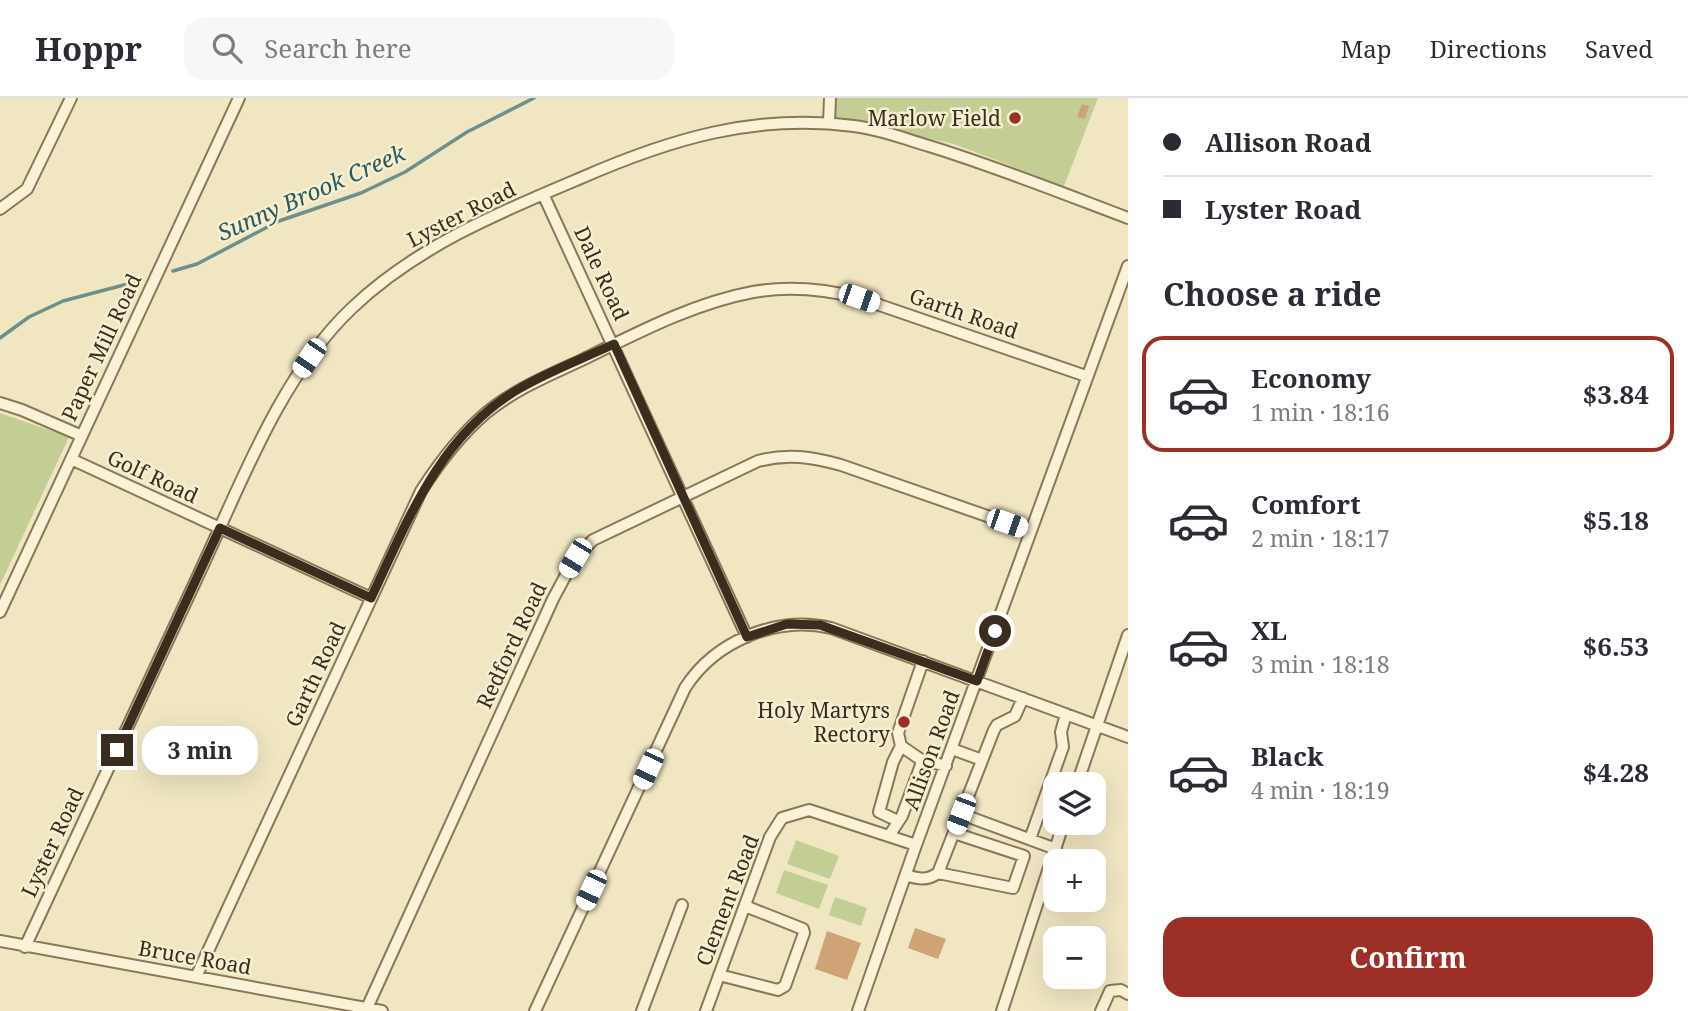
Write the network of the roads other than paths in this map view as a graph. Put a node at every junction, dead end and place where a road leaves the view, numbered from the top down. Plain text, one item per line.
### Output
1 (71, 98) edge
2 (239, 98) edge
3 (830, 98) edge
4 (829, 123) junction
5 (543, 194) junction
6 (0, 209) edge
7 (1128, 218) edge
8 (1128, 266) edge
9 (614, 344) junction
10 (1087, 376) junction
11 (0, 403) edge
12 (82, 436) junction
13 (71, 459) junction
14 (683, 496) junction
15 (220, 528) junction
16 (1030, 531) junction
17 (371, 598) junction
18 (0, 612) edge
19 (1128, 635) edge
20 (747, 637) junction
21 (923, 661) junction
22 (977, 681) junction
23 (1023, 698) junction
24 (1066, 714) junction
25 (1097, 725) junction
26 (1128, 737) edge
27 (901, 746) junction
28 (952, 748) junction
29 (982, 760) junction
30 (921, 762) junction
31 (946, 766) junction
32 (1081, 772) edge
33 (961, 814) junction
34 (898, 821) junction
35 (954, 833) junction
36 (1060, 835) edge
37 (889, 836) junction
38 (1030, 839) junction
39 (916, 845) junction
40 (1055, 849) joint
41 (938, 873) junction
42 (906, 875) junction
43 (1043, 886) edge
44 (682, 905) dead end
45 (745, 906) junction
46 (0, 942) edge
47 (25, 947) junction
48 (719, 975) junction
49 (196, 977) junction
50 (1128, 994) edge
51 (367, 1008) junction
52 (382, 1011) edge
53 (535, 1011) edge
54 (642, 1011) edge
55 (706, 1011) edge
56 (858, 1011) edge
57 (1002, 1011) edge
58 (1101, 1011) edge

1 - 6 street
2 - 12 street, Paper Mill Road
3 - 4 street
4 - 5 street, Lyster Road
4 - 7 street, Lyster Road
5 - 9 street, Dale Road
5 - 15 street, Lyster Road
8 - 10 street, Allison Road
9 - 10 street, Garth Road
9 - 14 street, Dale Road
9 - 17 street, Garth Road
10 - 16 street, Allison Road
11 - 12 street
12 - 13 street, Paper Mill Road
13 - 15 street, Golf Road
13 - 18 street, Paper Mill Road
14 - 16 street, Redford Road
14 - 20 street, Dale Road
14 - 51 street, Redford Road
15 - 17 street, Golf Road
15 - 47 street, Lyster Road
16 - 22 street, Allison Road
17 - 49 street, Garth Road
19 - 25 street
20 - 21 street
20 - 53 street
21 - 22 street
21 - 27 street
22 - 23 street
22 - 28 street, Allison Road
23 - 24 street
23 - 29 street
24 - 25 street
24 - 38 street
25 - 26 street
25 - 32 street
27 - 30 street
27 - 34 street
28 - 29 street
28 - 31 street, Allison Road
29 - 33 street
30 - 31 street
30 - 34 street
31 - 39 street, Allison Road
33 - 35 street
33 - 38 street
34 - 37 street
35 - 41 street
35 - 41 street
36 - 40 street
37 - 39 street, Clement Road
37 - 45 street, Clement Road
38 - 40 street
39 - 42 street, Allison Road
41 - 42 street
42 - 56 street, Allison Road
43 - 57 street
44 - 54 street
45 - 48 street, Clement Road
45 - 48 street
46 - 47 street, Bruce Road
47 - 49 street, Bruce Road
48 - 55 street, Clement Road
49 - 51 street, Bruce Road
50 - 58 street
51 - 52 street, Bruce Road

